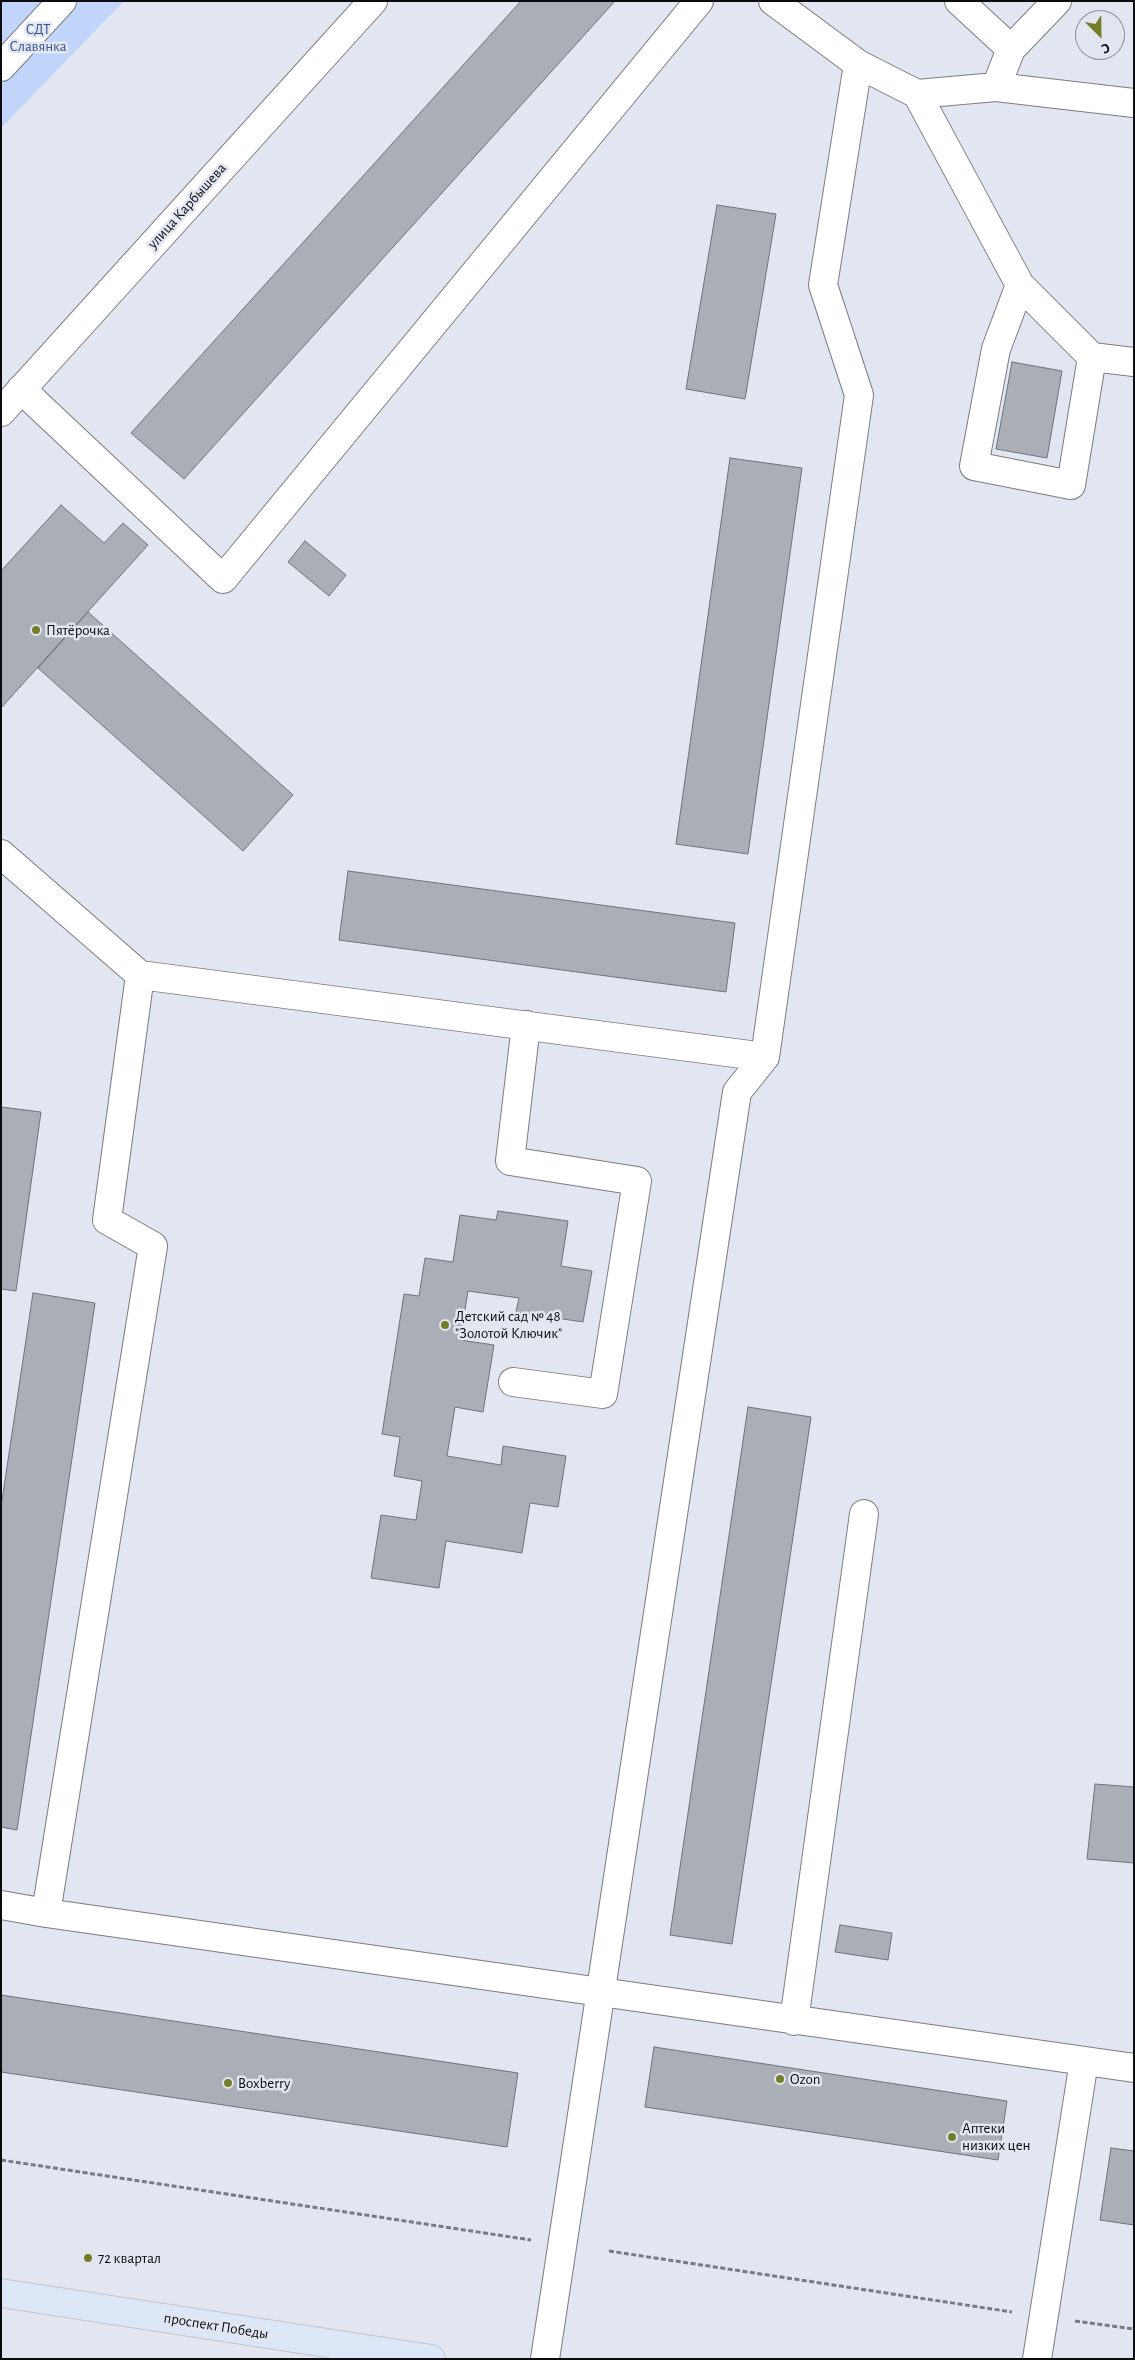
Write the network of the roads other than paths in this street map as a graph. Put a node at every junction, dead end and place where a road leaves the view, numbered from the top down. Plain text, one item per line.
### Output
1 (62, 1) edge
2 (373, 1) edge
3 (699, 1) edge
4 (773, 1) edge
5 (959, 1) edge
6 (1056, 1) edge
7 (1011, 50) junction
8 (858, 64) junction
9 (1, 67) edge
10 (996, 87) junction
11 (917, 94) junction
12 (1134, 103) edge
13 (1020, 285) junction
14 (1092, 357) junction
15 (1134, 362) edge
16 (22, 389) junction
17 (1, 412) edge
18 (1, 854) edge
19 (140, 975) junction
20 (526, 1026) junction
21 (764, 1057) junction
22 (513, 1382) dead end
23 (864, 1514) dead end
24 (1, 1904) edge
25 (46, 1913) junction
26 (600, 1992) junction
27 (794, 2021) junction
28 (1084, 2061) junction
29 (1134, 2068) edge
30 (1, 2292) edge
31 (431, 2359) edge
32 (545, 2359) edge
33 (1038, 2359) edge

1 - 9 street
2 - 16 street, улица Карбышева
3 - 16 street
4 - 8 street
5 - 7 street
6 - 7 street
7 - 10 street
8 - 11 street
8 - 21 street
10 - 11 street
10 - 12 street
11 - 13 street
13 - 14 street
13 - 14 street
14 - 15 street
16 - 17 street, улица Карбышева
18 - 19 street
19 - 20 street
19 - 25 street
20 - 21 street
20 - 22 street
21 - 26 street
23 - 27 street
24 - 25 street
25 - 26 street
26 - 27 street
26 - 32 street
27 - 28 street
28 - 29 street
28 - 33 street
30 - 31 main road, проспект Победы

